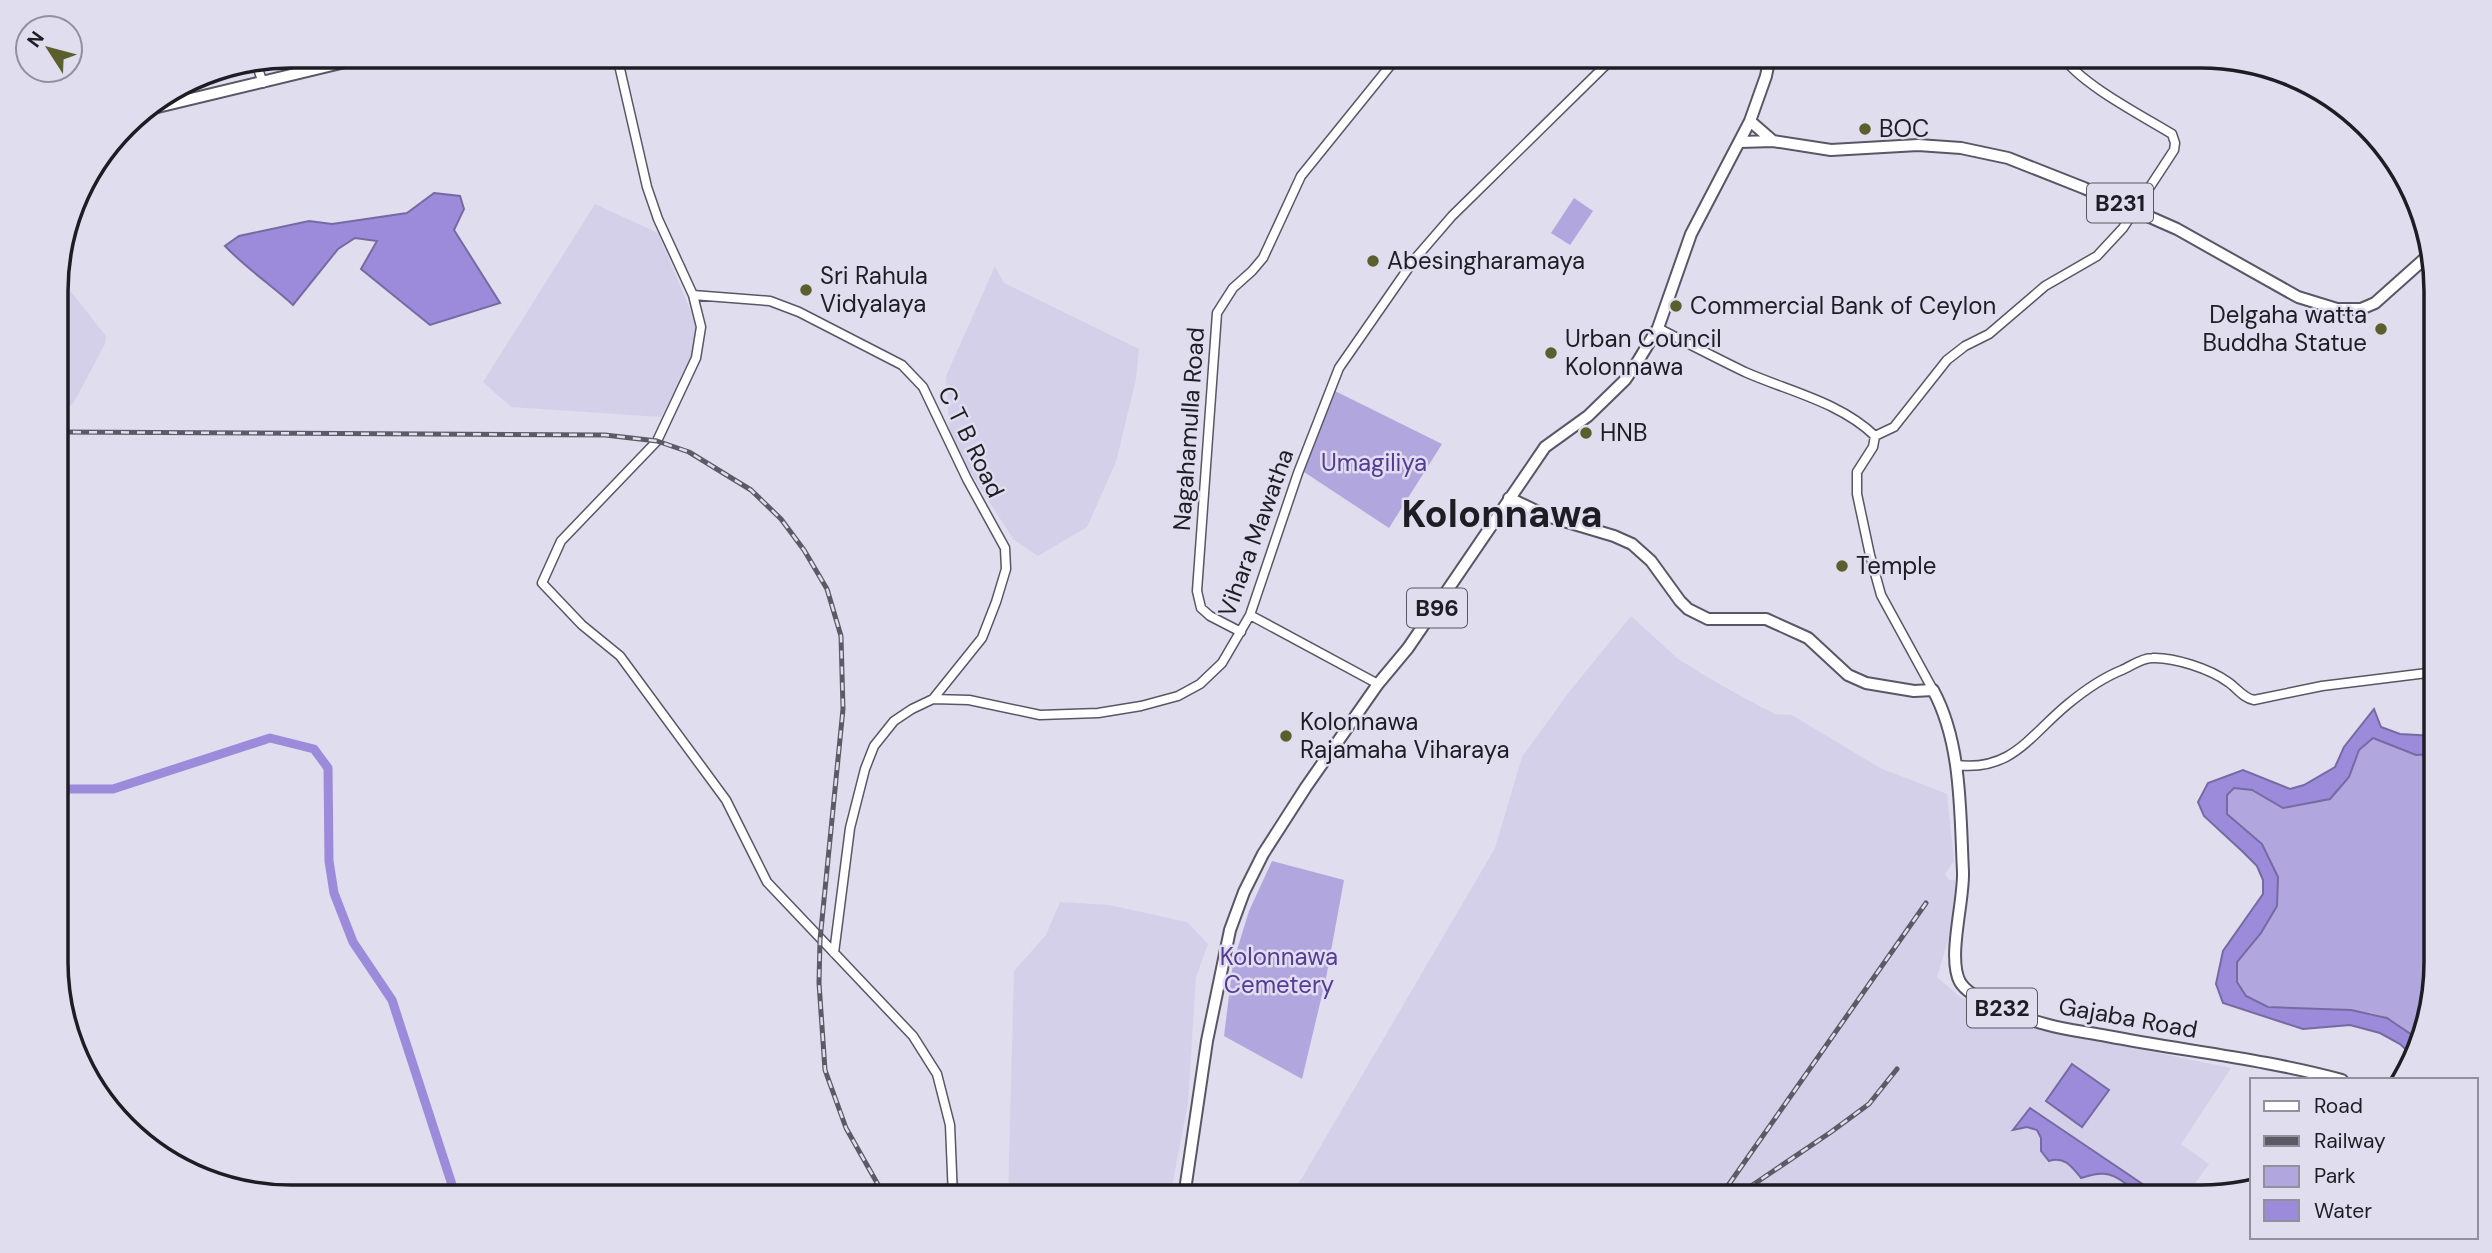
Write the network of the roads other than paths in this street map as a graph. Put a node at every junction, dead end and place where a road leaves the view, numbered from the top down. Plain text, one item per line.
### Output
1 (1388, 68) edge
2 (1603, 68) edge
3 (1768, 68) edge
4 (2072, 68) edge
5 (319, 69) edge
6 (620, 69) edge
7 (259, 71) edge
8 (263, 83) junction
9 (171, 104) edge
10 (1750, 121) junction
11 (1773, 141) junction
12 (1740, 142) junction
13 (2135, 209) junction
14 (2422, 261) edge
15 (693, 295) junction
16 (1658, 328) junction
17 (1875, 436) junction
18 (1509, 498) junction
19 (1250, 615) junction
20 (1241, 632) junction
21 (2424, 672) edge
22 (1378, 684) junction
23 (1933, 690) junction
24 (933, 699) junction
25 (1956, 765) junction
26 (834, 953) junction
27 (2333, 1078) edge
28 (952, 1185) edge
29 (1186, 1185) edge

1 - 20 street, Nagahamulla Road
2 - 19 street, Vihara Mawatha
3 - 10 main road, B96
4 - 13 street
5 - 8 main road
6 - 15 street
7 - 8 street
8 - 9 main road
10 - 11 main road
10 - 12 main road, B96
11 - 12 main road, B231
11 - 13 main road, B231
12 - 16 main road, B96
13 - 14 main road, B231
13 - 17 street
15 - 24 street, C T B Road
15 - 26 street
16 - 17 street
16 - 18 main road, B96
17 - 23 street
18 - 22 main road, B96
18 - 23 main road
19 - 20 street, Vihara Mawatha
19 - 22 street
20 - 24 street, Vihara Mawatha
21 - 25 street
22 - 29 main road, B96
23 - 25 main road, Gajaba Road / B232
24 - 26 street, Vihara Mawatha
25 - 27 main road, Gajaba Road / B232
26 - 28 street

